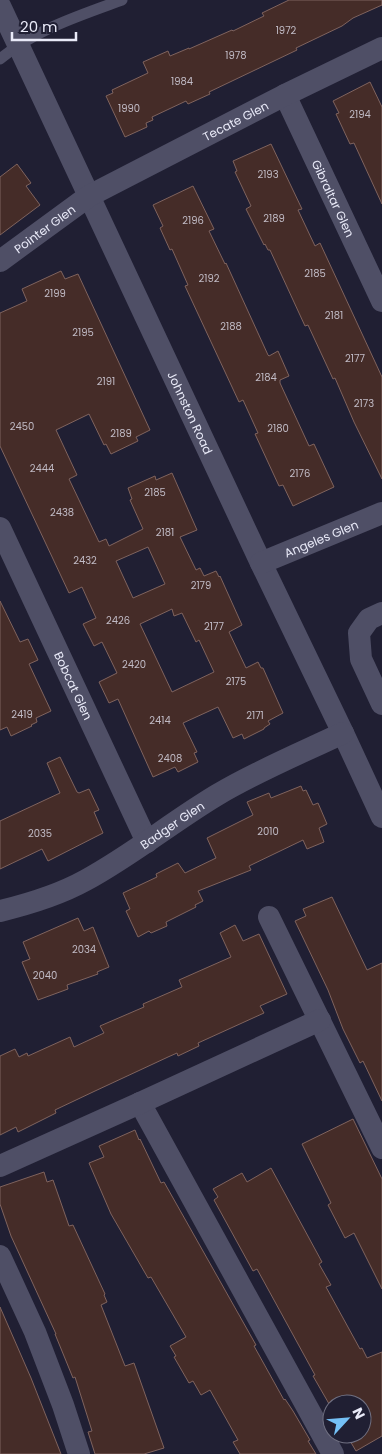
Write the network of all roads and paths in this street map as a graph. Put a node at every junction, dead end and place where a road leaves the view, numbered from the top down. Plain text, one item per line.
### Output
1 (122, 0) edge
2 (0, 6) edge
3 (19, 44) junction
4 (382, 48) edge
5 (0, 59) edge
6 (286, 95) junction
7 (89, 196) junction
8 (0, 261) edge
9 (382, 301) edge
10 (382, 512) edge
11 (0, 528) edge
12 (260, 563) junction
13 (382, 613) edge
14 (382, 704) edge
15 (343, 733) junction
16 (382, 817) edge
17 (147, 842) junction
18 (0, 911) edge
19 (269, 917) dead end
20 (320, 1020) junction
21 (140, 1104) junction
22 (382, 1148) edge
23 (0, 1166) edge
24 (0, 1256) edge
25 (79, 1454) edge
26 (332, 1454) edge

1 - 3 lane
2 - 3 street, Johnston Road
3 - 5 lane
3 - 7 street, Johnston Road
4 - 6 street, Tecate Glen
6 - 7 street, Tecate Glen
6 - 9 street, Gibraltar Glen
7 - 8 street, Pointer Glen
7 - 12 street, Johnston Road
10 - 12 street, Angeles Glen
11 - 17 street, Bobcat Glen
12 - 15 street, Johnston Road
13 - 14 street
15 - 16 street, Johnston Road
15 - 17 street, Badger Glen
17 - 18 street, Badger Glen
19 - 20 street
20 - 21 street
20 - 22 street
21 - 23 street
21 - 26 street
24 - 25 street

